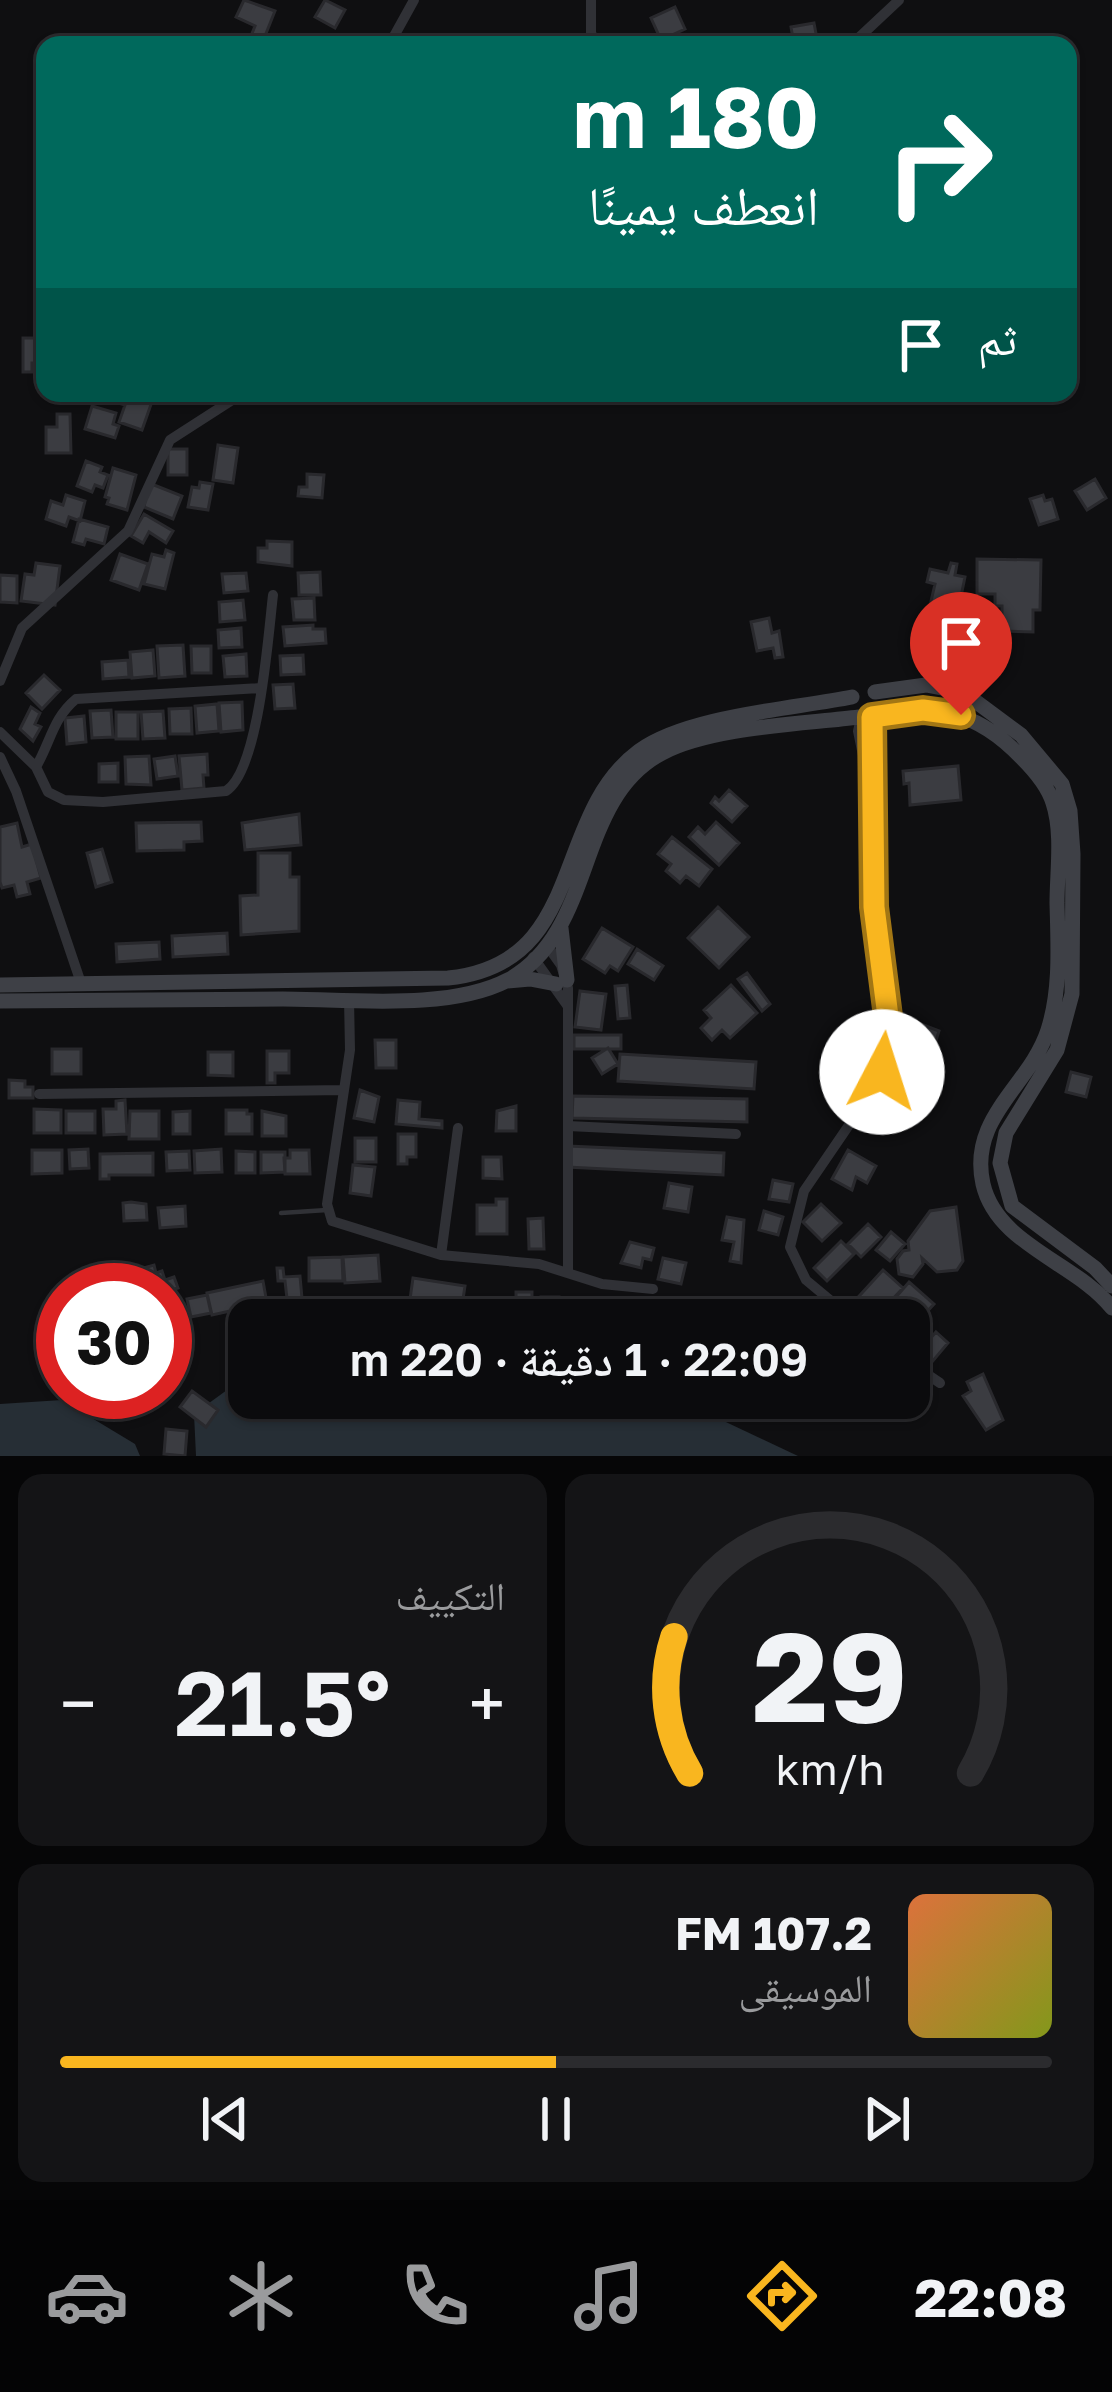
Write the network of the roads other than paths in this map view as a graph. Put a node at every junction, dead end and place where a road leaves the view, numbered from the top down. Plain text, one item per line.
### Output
1 (414, 0) edge
2 (591, 0) edge
3 (899, 0) edge
4 (394, 36) edge
5 (592, 36) edge
6 (861, 36) edge
7 (229, 402) edge
8 (273, 595) dead end
9 (0, 681) edge
10 (261, 688) junction
11 (875, 692) junction
12 (852, 697) junction
13 (866, 717) junction
14 (0, 732) edge
15 (0, 758) edge
16 (35, 767) junction
17 (561, 928) junction
18 (536, 946) junction
19 (504, 982) junction
20 (561, 982) junction
21 (0, 985) edge
22 (82, 993) junction
23 (349, 999) junction
24 (0, 1001) edge
25 (344, 1090) junction
26 (39, 1094) dead end
27 (568, 1126) junction
28 (458, 1128) dead end
29 (736, 1134) dead end
30 (327, 1210) junction
31 (280, 1214) dead end
32 (441, 1255) junction
33 (568, 1271) junction
34 (1112, 1286) edge
35 (653, 1289) dead end
36 (829, 1299) edge
37 (1112, 1308) edge
38 (930, 1377) edge
39 (940, 1383) dead end

1 - 4 street
2 - 5 street
3 - 6 street
7 - 9 street
8 - 10 street
10 - 16 street
10 - 16 street
11 - 12 main road
11 - 13 main road
11 - 34 main road
12 - 13 main road
12 - 18 main road
13 - 17 main road
13 - 36 street
13 - 37 main road
14 - 16 street
15 - 22 street
17 - 18 main road
17 - 20 main road
18 - 19 main road
18 - 20 street
18 - 22 main road
19 - 20 main road
19 - 23 main road
20 - 27 street
21 - 22 main road
22 - 23 main road
22 - 24 main road
23 - 25 street
25 - 26 street
25 - 30 street
27 - 29 street
27 - 33 street
28 - 32 street
30 - 31 lane
30 - 32 street
32 - 33 street
33 - 35 street
38 - 39 street

